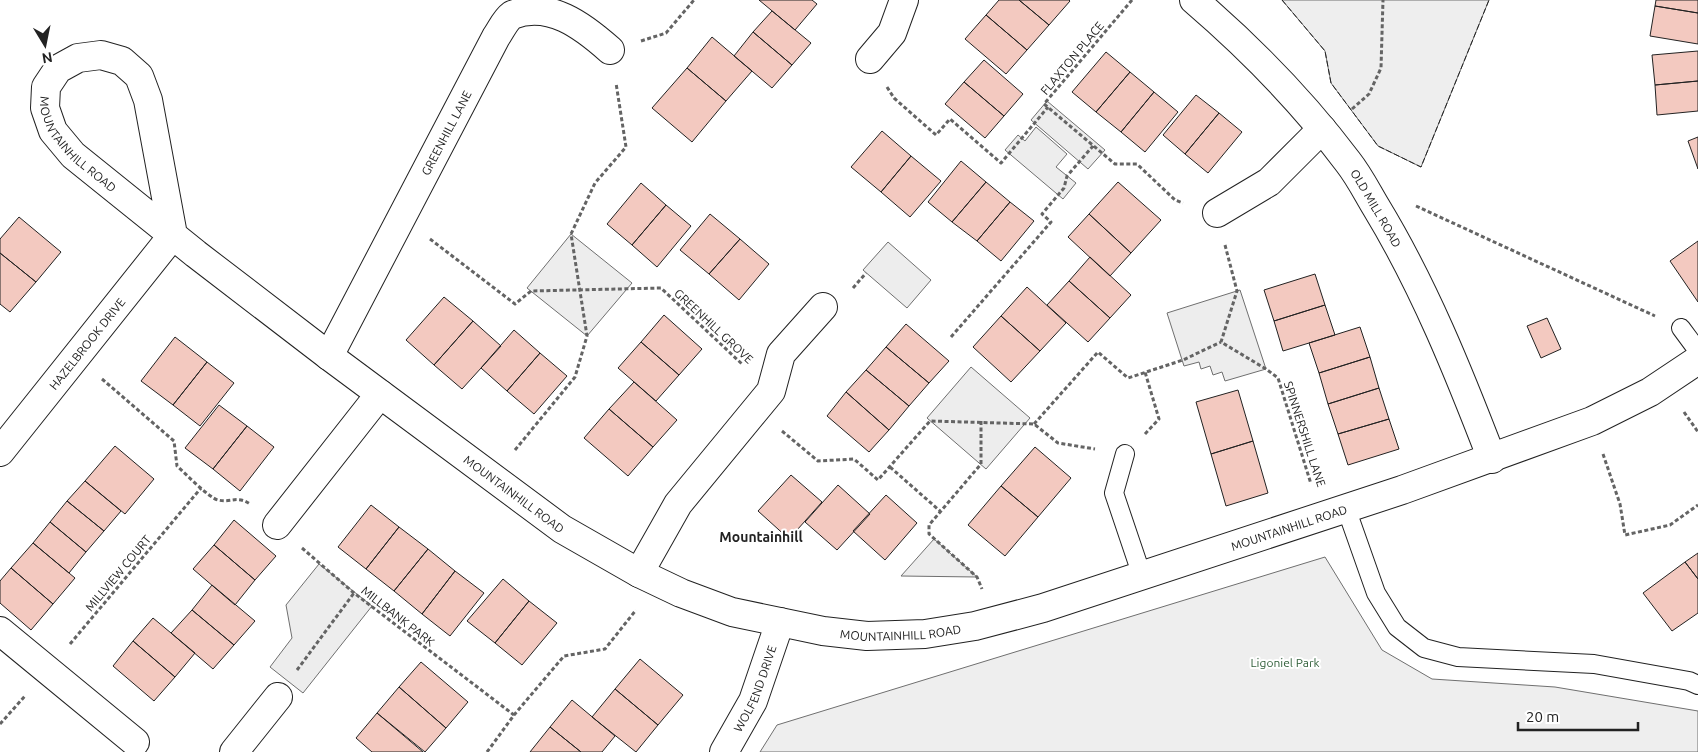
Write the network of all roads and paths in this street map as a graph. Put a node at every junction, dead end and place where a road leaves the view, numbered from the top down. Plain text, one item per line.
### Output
1 (694, 0) edge
2 (904, 0) edge
3 (1132, 0) edge
4 (1194, 0) edge
5 (1383, 0) edge
6 (610, 50) junction
7 (870, 59) joint
8 (1048, 107) junction
9 (1330, 139) junction
10 (1093, 146) junction
11 (1366, 190) junction
12 (1217, 212) junction
13 (402, 217) junction
14 (173, 235) junction
15 (866, 273) dead end
16 (855, 287) dead end
17 (580, 289) junction
18 (823, 307) dead end
19 (1681, 328) joint
20 (951, 337) dead end
21 (1222, 342) junction
22 (1698, 351) edge
23 (329, 356) junction
24 (77, 357) junction
25 (1698, 360) edge
26 (1145, 372) junction
27 (380, 394) junction
28 (764, 400) junction
29 (981, 421) junction
30 (1592, 421) junction
31 (1034, 424) junction
32 (0, 452) edge
33 (1125, 454) junction
34 (1492, 459) junction
35 (890, 467) junction
36 (493, 478) junction
37 (202, 488) junction
38 (1698, 505) edge
39 (940, 511) junction
40 (1334, 512) junction
41 (277, 525) junction
42 (1142, 576) junction
43 (648, 577) junction
44 (354, 593) junction
45 (995, 621) junction
46 (780, 622) junction
47 (0, 631) edge
48 (49, 670) junction
49 (1698, 685) edge
50 (278, 696) joint
51 (514, 715) junction
52 (136, 742) dead end
53 (234, 752) edge
54 (487, 752) edge
55 (724, 752) edge

1 - 6 path
2 - 7 street
3 - 8 path, FLAXTON PLACE
4 - 9 street, OLD MILL ROAD
5 - 9 path
6 - 13 street, GREENHILL LANE
6 - 17 path
7 - 8 path
8 - 10 path, FLAXTON PLACE
9 - 11 street, OLD MILL ROAD
9 - 12 street
10 - 12 path, FLAXTON PLACE
10 - 20 path
11 - 19 path
11 - 34 street, OLD MILL ROAD
12 - 21 path
13 - 17 path, GREENHILL GROVE
13 - 23 street, GREENHILL LANE
14 - 14 street, MOUNTAINHILL ROAD
14 - 23 street, MOUNTAINHILL ROAD
14 - 24 street, HAZELBROOK DRIVE
15 - 16 path
17 - 28 path, GREENHILL GROVE
17 - 36 path
18 - 28 street
19 - 22 lane
21 - 26 path
21 - 40 path, SPINNERSHILL LANE
23 - 27 street, MOUNTAINHILL ROAD
24 - 32 street, HAZELBROOK DRIVE
24 - 37 path
25 - 30 street, MOUNTAINHILL ROAD
26 - 31 path
26 - 33 path
27 - 36 street, MOUNTAINHILL ROAD
27 - 41 street
28 - 35 path, GREENHILL GROVE
28 - 43 street
29 - 31 path
29 - 35 path
29 - 39 path
30 - 34 street, MOUNTAINHILL ROAD
30 - 38 path
31 - 33 path
33 - 42 lane
34 - 40 street, MOUNTAINHILL ROAD
35 - 39 path
36 - 43 street, MOUNTAINHILL ROAD
37 - 41 path
37 - 48 path, MILLVIEW COURT
39 - 45 path
40 - 42 street, MOUNTAINHILL ROAD
40 - 49 lane
41 - 44 path, MILLBANK PARK
42 - 45 street, MOUNTAINHILL ROAD
43 - 46 street, MOUNTAINHILL ROAD
43 - 51 path
44 - 50 path
44 - 51 path, MILLBANK PARK
45 - 46 street, MOUNTAINHILL ROAD
46 - 55 street, WOLFEND DRIVE
47 - 48 street
48 - 52 street
50 - 53 street
51 - 54 path

